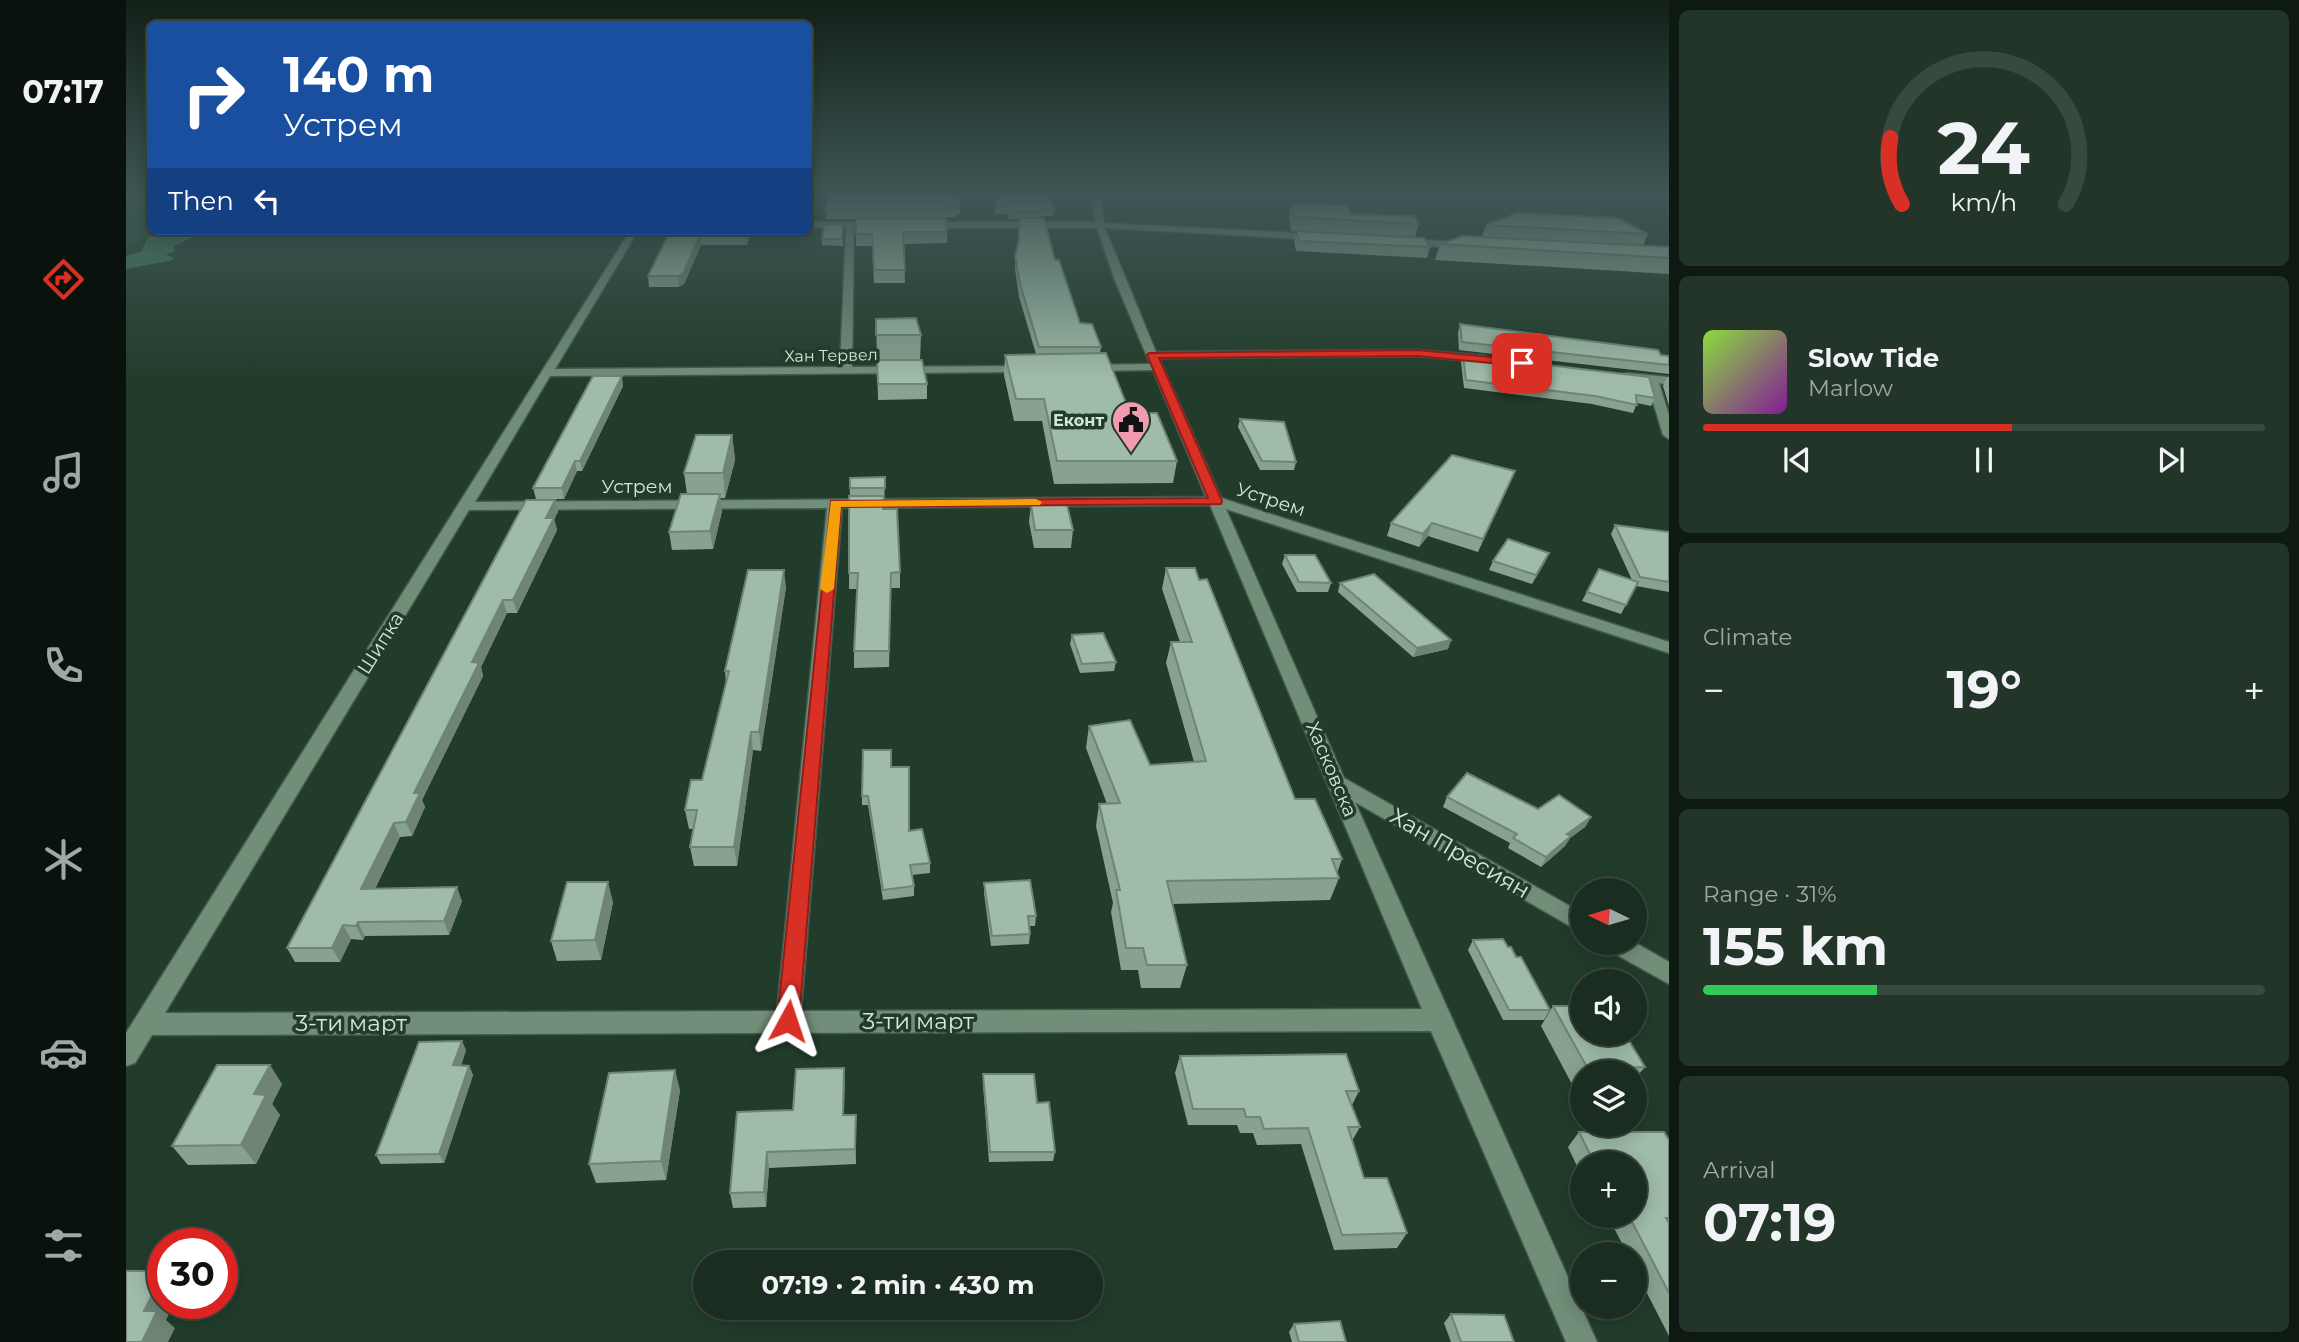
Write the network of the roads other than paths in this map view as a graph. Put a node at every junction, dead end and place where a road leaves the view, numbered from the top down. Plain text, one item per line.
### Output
1 (620, 255) edge
2 (849, 255) edge
3 (1110, 255) edge
4 (1497, 360) edge
5 (1155, 361) junction
6 (1076, 368) edge
7 (1035, 369) edge
8 (846, 371) junction
9 (547, 373) junction
10 (1613, 374) edge
11 (1652, 379) junction
12 (1669, 381) edge
13 (1669, 435) edge
14 (1216, 501) junction
15 (835, 503) junction
16 (465, 506) junction
17 (1669, 648) edge
18 (1338, 783) junction
19 (1570, 917) edge
20 (1638, 956) edge
21 (1669, 974) edge
22 (1439, 1020) junction
23 (788, 1021) junction
24 (145, 1024) junction
25 (126, 1055) edge
26 (1582, 1342) edge

1 - 9 street, Шипка
2 - 8 street
3 - 5 street, Хасковска
4 - 5 street
5 - 6 street
5 - 14 street, Хасковска
7 - 8 street, Хан Тервел
8 - 9 street, Хан Тервел
9 - 16 street, Шипка
10 - 11 street
11 - 12 street
11 - 13 street
14 - 15 street, Устрем
14 - 17 street, Устрем
14 - 18 street, Хасковска
15 - 16 street, Устрем
15 - 23 street
16 - 24 street, Шипка
18 - 19 street, Хан Пресиян
18 - 22 street, Хасковска
20 - 21 street
22 - 23 street, 3-ти март
22 - 26 street, Хасковска
23 - 24 street, 3-ти март
24 - 25 street, Шипка

